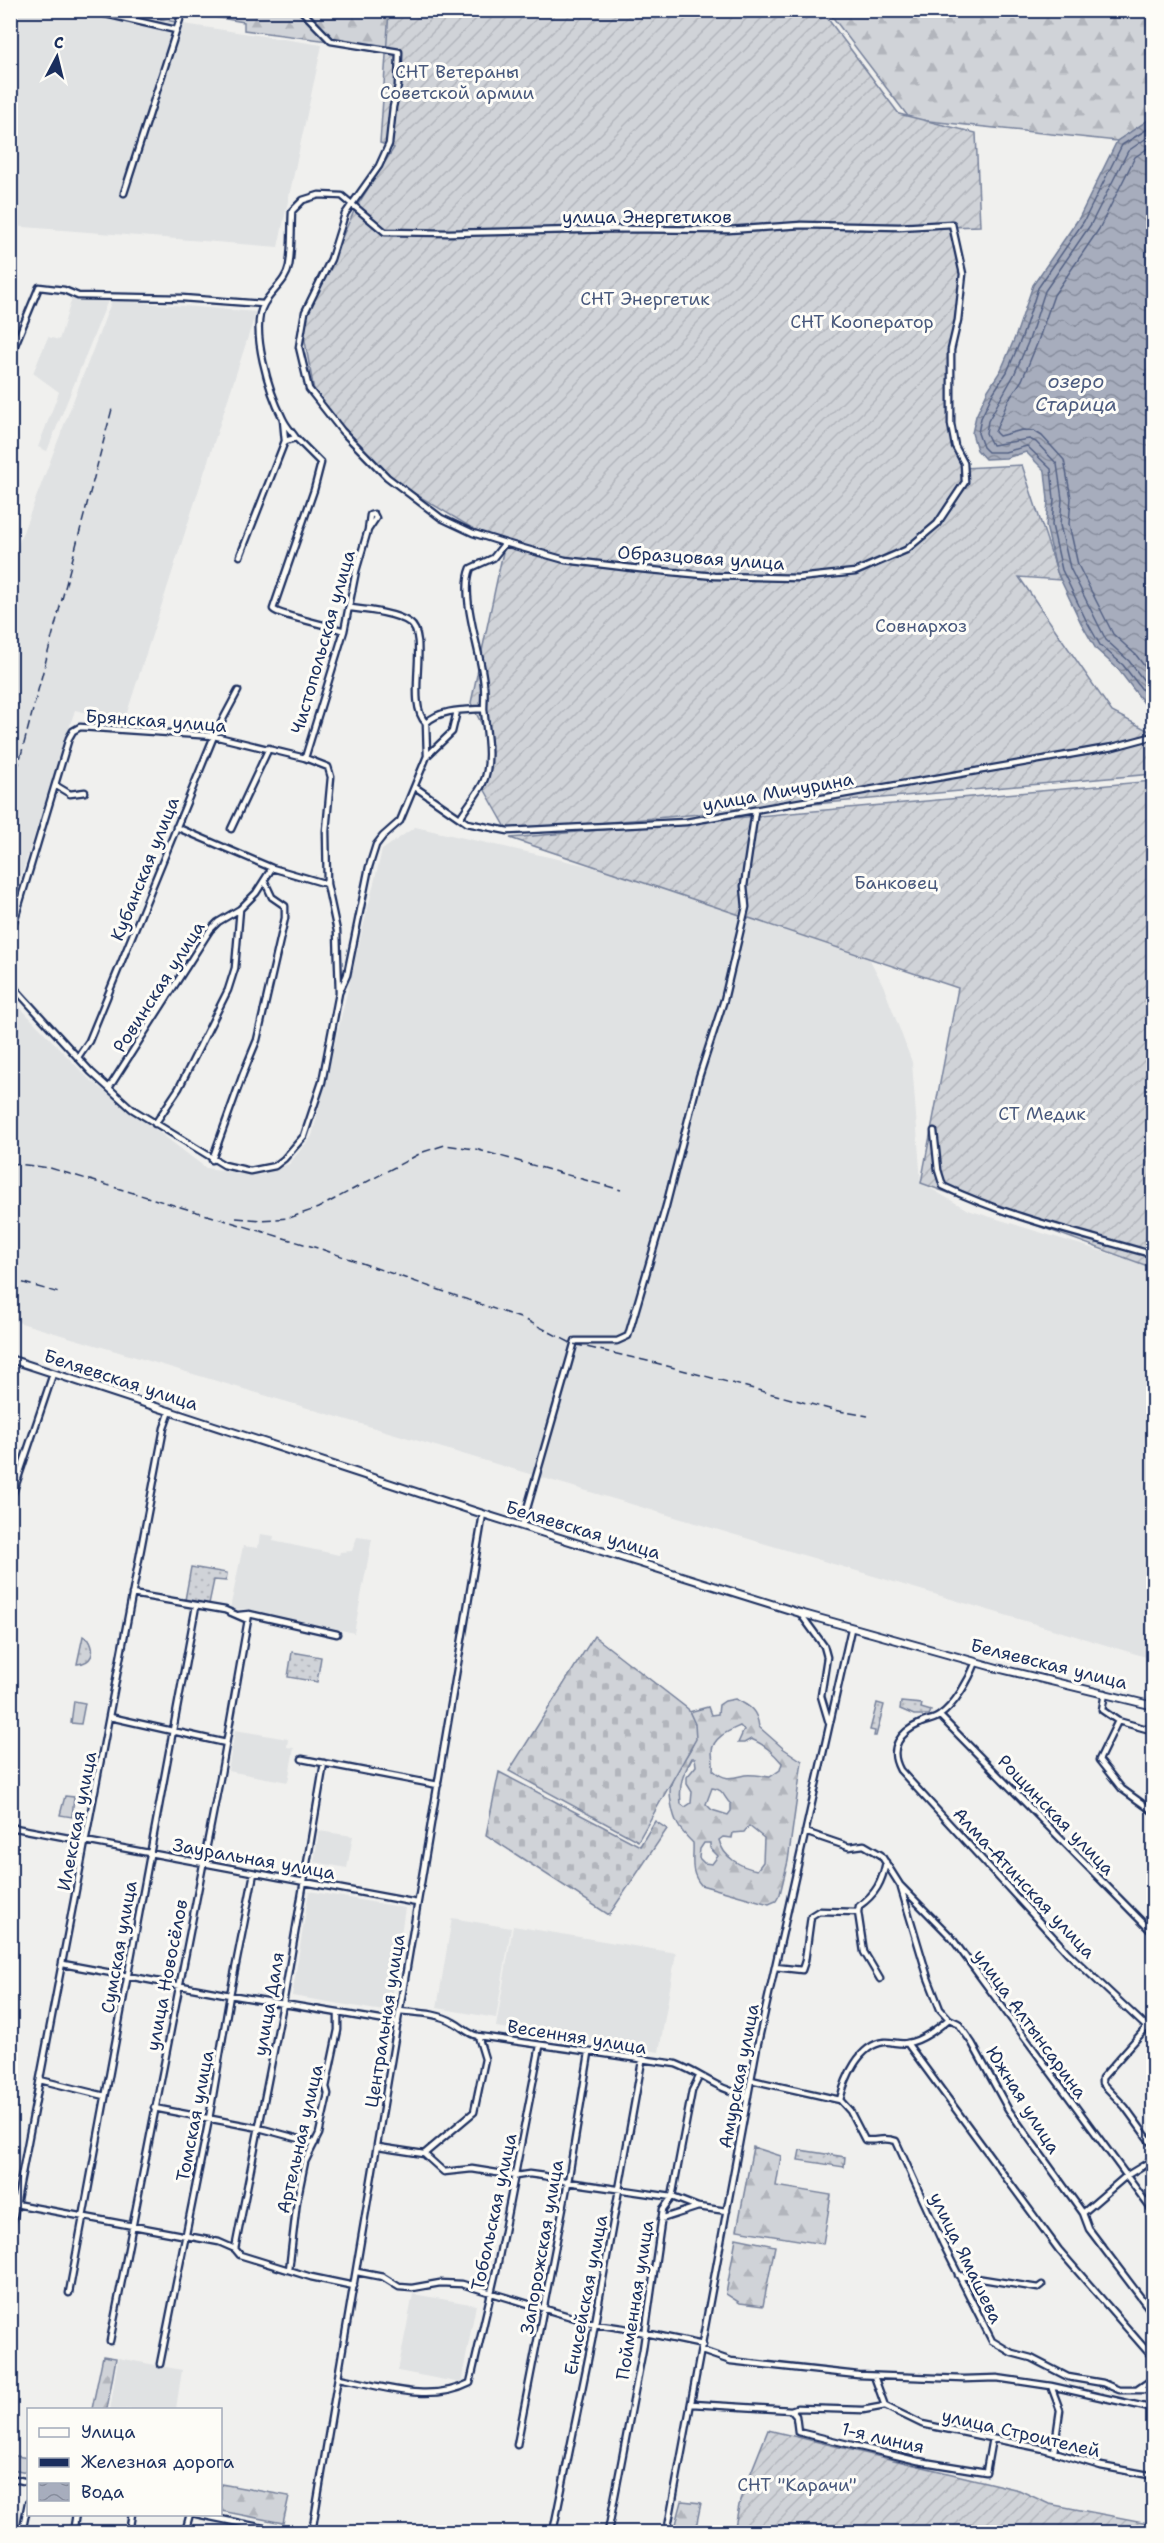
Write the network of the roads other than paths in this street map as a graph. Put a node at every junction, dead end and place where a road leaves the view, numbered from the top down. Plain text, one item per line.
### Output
1 (88, 10) edge
2 (183, 10) edge
3 (301, 10) edge
4 (176, 30) junction
5 (124, 193) dead end
6 (351, 206) junction
7 (952, 224) joint
8 (263, 304) junction
9 (10, 357) edge
10 (283, 420) junction
11 (296, 438) junction
12 (285, 441) junction
13 (368, 530) dead end
14 (505, 543) junction
15 (240, 556) dead end
16 (351, 608) junction
17 (344, 631) junction
18 (238, 692) dead end
19 (484, 709) junction
20 (457, 711) junction
21 (426, 723) junction
22 (1154, 735) edge
23 (214, 736) junction
24 (268, 748) junction
25 (428, 756) junction
26 (304, 758) junction
27 (55, 785) junction
28 (415, 787) junction
29 (85, 792) dead end
30 (755, 811) junction
31 (460, 818) junction
32 (176, 827) junction
33 (231, 829) dead end
34 (273, 868) junction
35 (265, 882) junction
36 (327, 884) junction
37 (240, 909) junction
38 (10, 935) edge
39 (10, 983) edge
40 (339, 993) junction
41 (78, 1057) junction
42 (109, 1088) junction
43 (155, 1124) junction
44 (934, 1131) dead end
45 (212, 1160) junction
46 (1154, 1255) edge
47 (10, 1359) edge
48 (53, 1374) junction
49 (170, 1411) junction
50 (10, 1502) edge
51 (483, 1514) junction
52 (522, 1526) junction
53 (132, 1594) junction
54 (196, 1606) junction
55 (800, 1613) junction
56 (249, 1617) junction
57 (851, 1629) junction
58 (337, 1634) dead end
59 (976, 1662) junction
60 (1105, 1693) junction
61 (1154, 1706) edge
62 (940, 1716) junction
63 (110, 1717) junction
64 (1118, 1721) junction
65 (830, 1726) junction
66 (174, 1731) junction
67 (1154, 1731) edge
68 (226, 1743) junction
69 (302, 1759) dead end
70 (324, 1762) junction
71 (438, 1785) junction
72 (1154, 1812) edge
73 (10, 1827) edge
74 (805, 1832) junction
75 (86, 1842) junction
76 (150, 1854) junction
77 (886, 1862) junction
78 (202, 1863) junction
79 (254, 1873) junction
80 (304, 1882) junction
81 (900, 1885) junction
82 (417, 1903) junction
83 (858, 1912) junction
84 (1154, 1934) edge
85 (63, 1964) junction
86 (775, 1967) junction
87 (129, 1976) junction
88 (880, 1979) dead end
89 (179, 1986) junction
90 (230, 1995) junction
91 (283, 2004) junction
92 (400, 2011) junction
93 (338, 2014) junction
94 (948, 2019) junction
95 (398, 2023) junction
96 (1147, 2027) junction
97 (1154, 2034) edge
98 (478, 2036) junction
99 (907, 2043) junction
100 (540, 2046) junction
101 (589, 2053) junction
102 (642, 2061) junction
103 (699, 2077) junction
104 (40, 2080) junction
105 (751, 2080) junction
106 (105, 2096) junction
107 (748, 2096) junction
108 (840, 2100) junction
109 (154, 2108) junction
110 (209, 2119) junction
111 (259, 2128) junction
112 (315, 2143) junction
113 (378, 2147) junction
114 (1154, 2147) edge
115 (424, 2154) junction
116 (1154, 2159) edge
117 (516, 2176) junction
118 (1126, 2176) junction
119 (568, 2182) junction
120 (620, 2188) junction
121 (658, 2194) junction
122 (672, 2197) junction
123 (13, 2204) edge
124 (698, 2207) junction
125 (663, 2209) junction
126 (727, 2211) junction
127 (1083, 2213) junction
128 (1154, 2213) edge
129 (82, 2217) junction
130 (661, 2219) junction
131 (132, 2226) junction
132 (186, 2235) junction
133 (10, 2236) edge
134 (235, 2249) junction
135 (289, 2270) junction
136 (357, 2272) junction
137 (958, 2275) junction
138 (1042, 2285) dead end
139 (354, 2286) junction
140 (69, 2293) dead end
141 (491, 2294) junction
142 (545, 2309) junction
143 (1154, 2315) edge
144 (595, 2324) junction
145 (643, 2334) junction
146 (110, 2342) dead end
147 (702, 2348) junction
148 (1154, 2359) edge
149 (160, 2364) dead end
150 (874, 2376) junction
151 (339, 2378) junction
152 (1154, 2378) edge
153 (1051, 2386) junction
154 (1138, 2389) junction
155 (1154, 2390) edge
156 (692, 2404) junction
157 (885, 2406) junction
158 (1154, 2409) edge
159 (791, 2410) junction
160 (992, 2438) junction
161 (517, 2445) dead end
162 (1054, 2452) junction
163 (1154, 2476) edge
164 (10, 2478) edge
165 (27, 2482) edge
166 (27, 2508) edge
167 (76, 2516) edge
168 (132, 2516) edge
169 (189, 2516) edge
170 (206, 2516) edge
171 (1154, 2526) edge
172 (22, 2532) edge
173 (73, 2532) edge
174 (129, 2532) edge
175 (185, 2532) edge
176 (283, 2532) edge
177 (312, 2532) edge
178 (553, 2532) edge
179 (608, 2532) edge
180 (667, 2532) edge
181 (1152, 2532) edge

1 - 4 street
2 - 4 street
3 - 6 street, Образцовая улица
4 - 5 street
6 - 7 street, улица Энергетиков
6 - 8 street, улица Энергетиков
6 - 14 street, Образцовая улица
7 - 14 street, Образцовая улица
8 - 9 street
8 - 10 street
10 - 11 street
10 - 12 street
11 - 12 street
11 - 17 street
12 - 15 street
13 - 16 street, Чистопольская улица
14 - 19 street
16 - 17 street, Чистопольская улица
16 - 21 street
17 - 26 street, Чистопольская улица
18 - 23 street, Кубанская улица
19 - 20 street
19 - 31 street
20 - 21 street
20 - 25 street
21 - 25 street
22 - 30 street, улица Мичурина
23 - 24 street, Брянская улица
23 - 27 street, Брянская улица
23 - 32 street, Кубанская улица
24 - 26 street, Брянская улица
24 - 33 street
25 - 28 street
26 - 36 street, Чистопольская улица
27 - 29 street
27 - 38 street, Брянская улица
28 - 31 street, улица Мичурина
28 - 40 street
30 - 31 street, улица Мичурина
30 - 52 street
32 - 34 street
32 - 41 street, Кубанская улица
34 - 35 street, Ровинская улица
34 - 36 street
35 - 37 street, Ровинская улица
35 - 45 street
36 - 40 street, Чистопольская улица
37 - 42 street, Ровинская улица
37 - 43 street
39 - 41 street
40 - 45 street, Чистопольская улица
41 - 42 street
42 - 43 street
43 - 45 street
44 - 46 street
47 - 48 main road, Беляевская улица
48 - 49 main road, Беляевская улица
48 - 50 street
49 - 51 main road, Беляевская улица
49 - 53 street, Илекская улица
51 - 52 main road, Беляевская улица
51 - 71 street, Центральная улица
52 - 55 main road, Беляевская улица
53 - 54 street
53 - 63 street, Илекская улица
54 - 56 street
54 - 66 street, Сумская улица
55 - 57 main road, Беляевская улица
55 - 65 street
56 - 58 street
56 - 68 street, улица Новосёлов
57 - 59 main road, Беляевская улица
57 - 65 street, Амурская улица
59 - 60 main road, Беляевская улица
59 - 62 street
60 - 61 main road, Беляевская улица
60 - 64 street
62 - 84 street, Рощинская улица
62 - 96 street, Алма-Атинская улица
63 - 66 street
63 - 75 street, Илекская улица
64 - 67 street
64 - 72 street
65 - 74 street, Амурская улица
66 - 68 street
66 - 76 street, Сумская улица
68 - 78 street, улица Новосёлов
69 - 70 street
70 - 71 street
70 - 80 street, улица Даля
71 - 82 street, Центральная улица
73 - 75 street, Зауральная улица
74 - 77 street, улица Алтынсарина
74 - 86 street, Амурская улица
75 - 76 street, Зауральная улица
75 - 85 street, Илекская улица
76 - 78 street, Зауральная улица
76 - 87 street, Сумская улица
77 - 81 street, улица Алтынсарина
77 - 83 street
78 - 79 street, Зауральная улица
78 - 89 street, улица Новосёлов
79 - 80 street, Зауральная улица
79 - 90 street, Томская улица
80 - 82 street, Зауральная улица
80 - 91 street, улица Даля
81 - 94 street, Южная улица
81 - 118 street, улица Алтынсарина
82 - 92 street, Центральная улица
83 - 86 street
83 - 88 street
85 - 87 street
85 - 104 street, Илекская улица
86 - 105 street, Амурская улица
87 - 89 street
87 - 106 street, Сумская улица
89 - 90 street
89 - 109 street, улица Новосёлов
90 - 91 street
90 - 110 street, Томская улица
91 - 93 street
91 - 111 street, улица Даля
92 - 95 street, Центральная улица
92 - 98 street, Весенняя улица
93 - 95 street
93 - 112 street, Артельная улица
94 - 99 street
94 - 127 street, Южная улица
95 - 113 street, Центральная улица
96 - 97 street, Алма-Атинская улица
96 - 114 street
98 - 100 street, Весенняя улица
98 - 115 street
99 - 108 street
99 - 148 street
100 - 101 street, Весенняя улица
100 - 117 street, Тобольская улица
101 - 102 street, Весенняя улица
101 - 119 street, Запорожская улица
102 - 103 street, Весенняя улица
102 - 120 street, Енисейская улица
103 - 107 street, Весенняя улица
103 - 122 street, Пойменная улица
104 - 106 street
104 - 123 street, Илекская улица
105 - 107 street, Амурская улица
105 - 108 street
106 - 129 street, Сумская улица
107 - 126 street, Амурская улица
108 - 137 street, улица Ямашева
109 - 110 street
109 - 131 street, улица Новосёлов
110 - 111 street
110 - 132 street, Томская улица
111 - 112 street
111 - 134 street, улица Даля
112 - 135 street, Артельная улица
113 - 115 street
113 - 136 street, Центральная улица
115 - 117 street
116 - 118 street
117 - 119 street
117 - 141 street, Тобольская улица
118 - 127 street
118 - 128 street, улица Алтынсарина
119 - 120 street
119 - 142 street, Запорожская улица
120 - 121 street
120 - 144 street, Енисейская улица
121 - 122 street
121 - 125 street
122 - 124 street
122 - 125 street, Пойменная улица
123 - 129 street
123 - 133 street, Илекская улица
124 - 126 street
124 - 130 street
125 - 130 street, Пойменная улица
126 - 147 street, Амурская улица
127 - 143 street, Южная улица
129 - 131 street
129 - 140 street, Сумская улица
130 - 145 street, Пойменная улица
131 - 132 street
131 - 146 street, улица Новосёлов
132 - 134 street
132 - 149 street, Томская улица
134 - 135 street
135 - 139 street
136 - 139 street, Центральная улица
136 - 141 street
137 - 138 street
137 - 154 street, улица Ямашева
139 - 151 street, Центральная улица
141 - 142 street
141 - 151 street, Тобольская улица
142 - 144 street
142 - 161 street, Запорожская улица
144 - 145 street
144 - 178 street, Енисейская улица
145 - 147 street
145 - 179 street, Пойменная улица
147 - 150 street
147 - 156 street, Амурская улица
150 - 153 street
150 - 157 street
151 - 177 street, Центральная улица
152 - 154 street
153 - 158 street
153 - 162 street
154 - 155 street, улица Ямашева
156 - 159 street
156 - 180 street, Амурская улица
157 - 159 street
157 - 160 street, улица Строителей
159 - 160 street, 1-я линия
160 - 162 street, улица Строителей
162 - 163 street, улица Строителей
164 - 165 street
166 - 172 street
167 - 173 street
168 - 174 street
169 - 175 street
170 - 176 street
171 - 181 street

